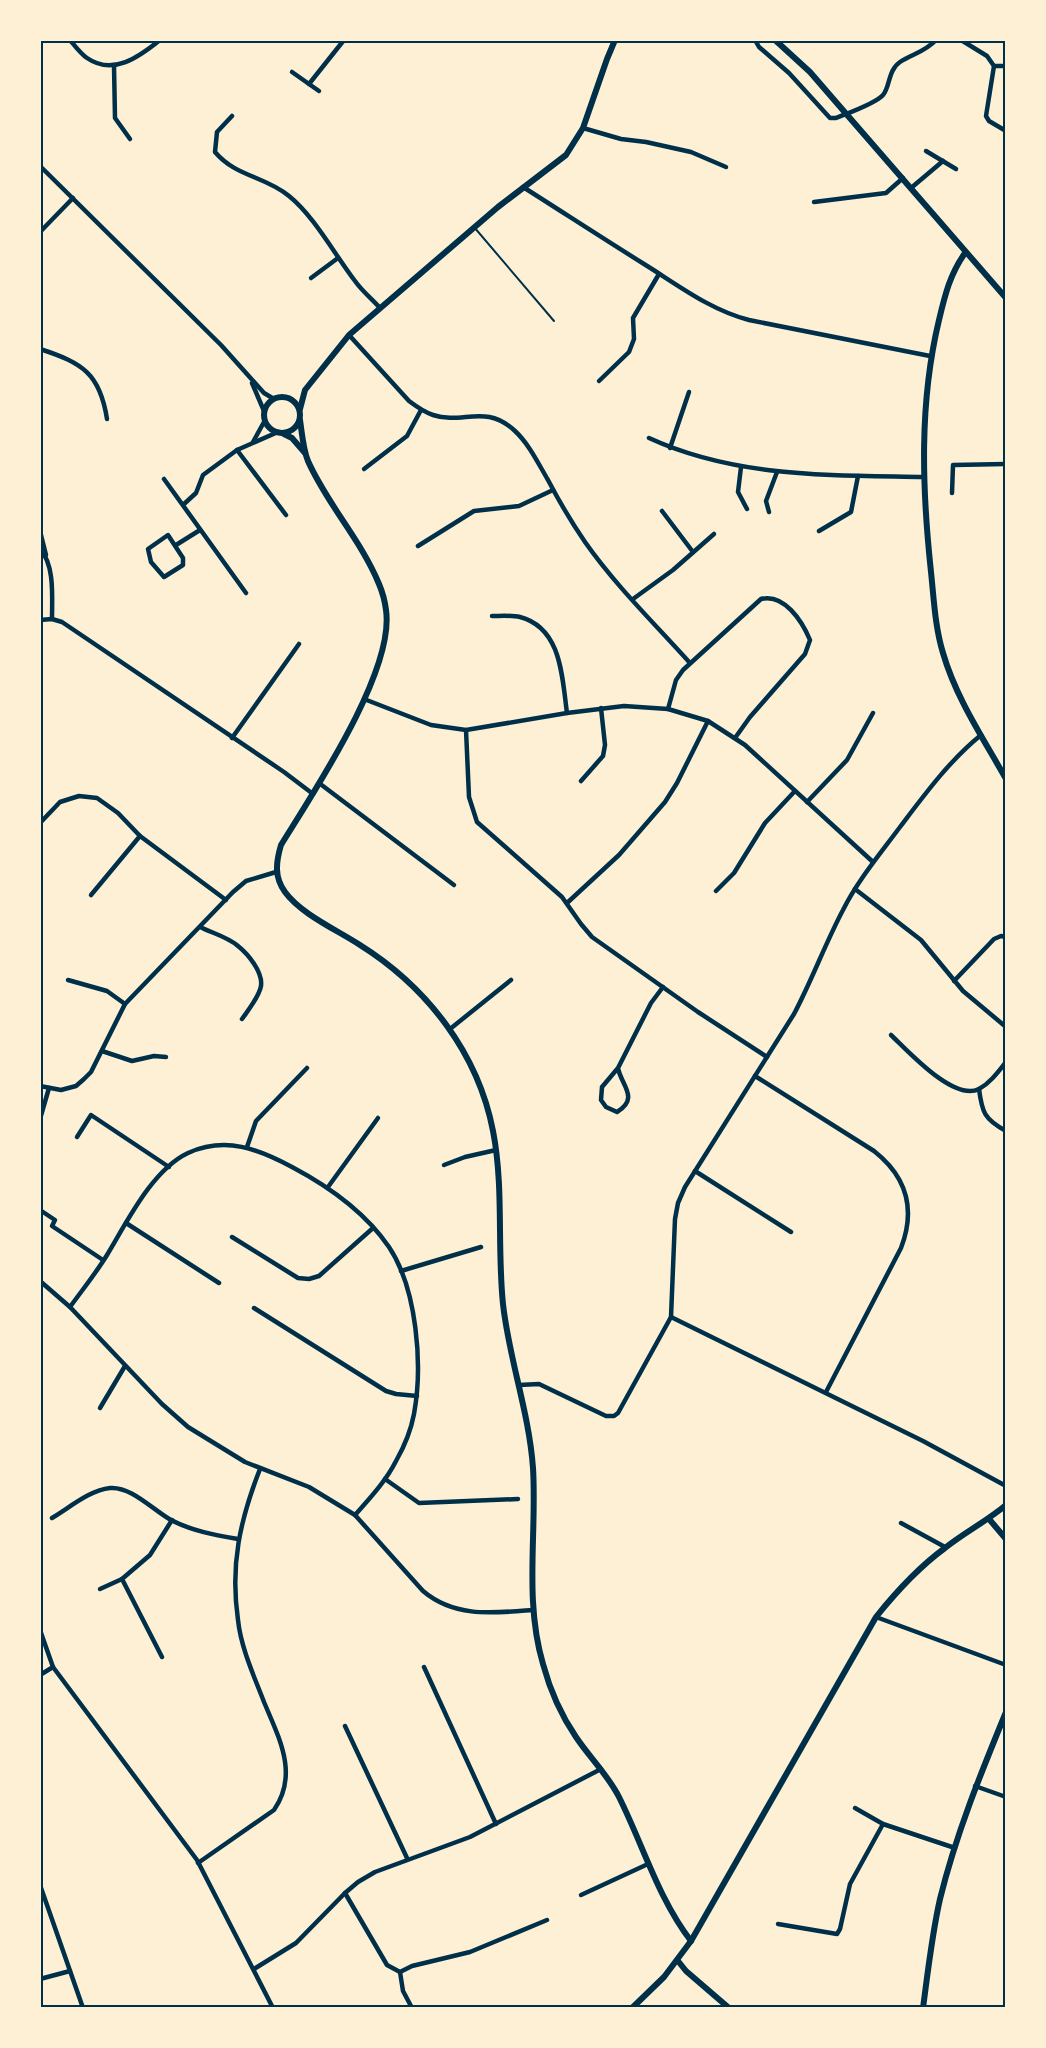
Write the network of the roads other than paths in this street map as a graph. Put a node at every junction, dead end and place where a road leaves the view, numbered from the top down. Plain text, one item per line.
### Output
1 (70, 40) edge
2 (160, 40) edge
3 (344, 40) edge
4 (615, 40) edge
5 (755, 40) edge
6 (936, 40) edge
7 (961, 40) edge
8 (779, 42) edge
9 (114, 66) junction
10 (994, 66) junction
11 (1005, 66) edge
12 (292, 72) dead end
13 (309, 84) junction
14 (319, 91) dead end
15 (847, 114) junction
16 (232, 116) dead end
17 (583, 128) junction
18 (1005, 131) edge
19 (130, 139) dead end
20 (926, 151) dead end
21 (943, 161) junction
22 (40, 166) edge
23 (726, 167) dead end
24 (956, 170) dead end
25 (903, 178) junction
26 (523, 187) junction
27 (911, 188) junction
28 (73, 198) junction
29 (814, 202) dead end
30 (474, 227) junction
31 (40, 232) edge
32 (965, 253) junction
33 (338, 258) junction
34 (659, 273) junction
35 (311, 278) dead end
36 (1005, 298) edge
37 (380, 308) junction
38 (554, 321) dead end
39 (349, 335) junction
40 (40, 349) edge
41 (930, 356) junction
42 (250, 378) junction
43 (598, 381) dead end
44 (304, 390) junction
45 (689, 392) dead end
46 (289, 398) junction
47 (274, 399) junction
48 (300, 409) junction
49 (421, 410) junction
50 (264, 411) junction
51 (107, 419) dead end
52 (300, 420) junction
53 (264, 422) junction
54 (280, 433) junction
55 (649, 438) dead end
56 (253, 442) junction
57 (670, 448) junction
58 (237, 450) junction
59 (305, 453) junction
60 (1005, 464) edge
61 (741, 467) junction
62 (364, 469) dead end
63 (777, 472) junction
64 (858, 476) junction
65 (924, 477) junction
66 (164, 479) dead end
67 (553, 490) junction
68 (952, 493) dead end
69 (184, 504) junction
70 (747, 509) dead end
71 (662, 511) dead end
72 (769, 512) dead end
73 (286, 515) dead end
74 (200, 530) junction
75 (40, 531) edge
76 (819, 531) dead end
77 (714, 534) dead end
78 (176, 545) junction
79 (418, 546) dead end
80 (40, 549) edge
81 (693, 552) junction
82 (46, 555) junction
83 (246, 593) dead end
84 (633, 599) junction
85 (492, 616) dead end
86 (52, 619) junction
87 (40, 620) edge
88 (299, 644) dead end
89 (690, 663) junction
90 (364, 699) junction
91 (601, 708) junction
92 (668, 709) junction
93 (567, 713) junction
94 (873, 713) dead end
95 (708, 722) junction
96 (466, 730) junction
97 (981, 735) junction
98 (232, 738) junction
99 (735, 738) junction
100 (1005, 779) edge
101 (581, 781) dead end
102 (319, 783) junction
103 (795, 791) junction
104 (313, 794) junction
105 (807, 802) junction
106 (40, 823) edge
107 (140, 836) junction
108 (873, 862) junction
109 (276, 872) junction
110 (454, 885) dead end
111 (855, 889) junction
112 (716, 891) dead end
113 (91, 895) dead end
114 (226, 900) junction
115 (567, 903) junction
116 (200, 927) junction
117 (1005, 937) edge
118 (68, 980) dead end
119 (511, 980) dead end
120 (954, 981) junction
121 (663, 987) junction
122 (126, 1004) junction
123 (242, 1019) dead end
124 (1005, 1027) edge
125 (450, 1029) junction
126 (891, 1035) dead end
127 (102, 1051) junction
128 (166, 1057) dead end
129 (767, 1057) junction
130 (1005, 1062) edge
131 (307, 1068) dead end
132 (618, 1068) junction
133 (754, 1076) junction
134 (40, 1086) edge
135 (49, 1088) junction
136 (979, 1089) junction
137 (378, 1118) dead end
138 (40, 1119) edge
139 (1005, 1131) edge
140 (77, 1137) dead end
141 (247, 1146) junction
142 (496, 1150) junction
143 (444, 1165) dead end
144 (169, 1167) junction
145 (695, 1171) junction
146 (328, 1187) junction
147 (40, 1210) edge
148 (126, 1223) junction
149 (373, 1228) junction
150 (791, 1232) dead end
151 (232, 1237) dead end
152 (481, 1247) dead end
153 (103, 1260) junction
154 (401, 1271) junction
155 (40, 1281) edge
156 (219, 1283) dead end
157 (70, 1307) junction
158 (254, 1308) dead end
159 (670, 1317) junction
160 (124, 1366) junction
161 (519, 1385) junction
162 (826, 1392) junction
163 (417, 1396) junction
164 (100, 1408) dead end
165 (260, 1469) junction
166 (385, 1479) junction
167 (1005, 1486) edge
168 (518, 1499) dead end
169 (1005, 1504) edge
170 (355, 1515) junction
171 (52, 1518) dead end
172 (988, 1519) junction
173 (172, 1520) junction
174 (901, 1523) dead end
175 (238, 1539) junction
176 (1005, 1539) edge
177 (945, 1547) junction
178 (122, 1579) junction
179 (100, 1589) dead end
180 (533, 1610) junction
181 (876, 1617) junction
182 (40, 1630) edge
183 (162, 1657) dead end
184 (1005, 1665) edge
185 (52, 1667) junction
186 (423, 1667) dead end
187 (40, 1675) edge
188 (1005, 1712) edge
189 (345, 1726) dead end
190 (601, 1769) junction
191 (975, 1786) junction
192 (1005, 1797) edge
193 (855, 1808) dead end
194 (496, 1824) junction
195 (883, 1824) junction
196 (955, 1848) junction
197 (407, 1858) junction
198 (198, 1863) junction
199 (648, 1864) junction
200 (40, 1884) edge
201 (345, 1893) junction
202 (581, 1895) dead end
203 (547, 1920) dead end
204 (778, 1924) dead end
205 (691, 1941) junction
206 (678, 1961) junction
207 (254, 1969) junction
208 (70, 1971) junction
209 (400, 1972) junction
210 (40, 1978) edge
211 (83, 2007) edge
212 (273, 2007) edge
213 (412, 2007) edge
214 (633, 2007) edge
215 (729, 2007) edge
216 (923, 2007) edge

1 - 9 street
2 - 9 street
3 - 13 street
4 - 17 street
5 - 15 street
6 - 15 street
7 - 10 street
8 - 15 street
9 - 19 street
10 - 11 street
10 - 18 street
12 - 13 street
13 - 14 street
15 - 25 street
16 - 33 street
17 - 23 street
17 - 26 street
20 - 21 street
21 - 24 street
21 - 27 street
22 - 28 street
25 - 27 street
25 - 29 street
26 - 30 street
26 - 34 street
27 - 32 street
28 - 31 street
28 - 42 street
30 - 37 street
30 - 38 lane
32 - 36 street
32 - 41 street
33 - 35 street
33 - 37 street
34 - 41 street
34 - 43 street
37 - 39 street
39 - 44 street
39 - 49 street
40 - 51 street
41 - 65 street
42 - 47 street
42 - 50 street
44 - 46 street
44 - 48 street
45 - 57 street
46 - 47 street
46 - 48 street
47 - 50 street
48 - 52 street
49 - 62 street
49 - 67 street
50 - 53 street
52 - 54 street
52 - 59 street
53 - 54 street
53 - 56 street
54 - 56 street
54 - 59 street
55 - 57 street
56 - 58 street
57 - 61 street
58 - 69 street
58 - 73 street
59 - 90 street
60 - 68 street
61 - 63 street
61 - 70 street
63 - 64 street
63 - 72 street
64 - 65 street
64 - 76 street
65 - 97 street
66 - 69 street
67 - 79 street
67 - 84 street
69 - 74 street
71 - 81 street
74 - 78 street
74 - 83 street
75 - 82 street
77 - 81 street
78 - 78 street
80 - 82 street
81 - 84 street
82 - 86 street
84 - 89 street
85 - 93 street
86 - 87 street
86 - 98 street
88 - 98 street
89 - 92 street
89 - 99 street
90 - 96 street
90 - 102 street
91 - 92 street
91 - 93 street
91 - 101 street
92 - 95 street
93 - 96 street
94 - 105 street
95 - 99 street
95 - 115 street
96 - 115 street
97 - 100 street
97 - 108 street
98 - 104 street
99 - 103 street
102 - 104 street
102 - 110 street
103 - 105 street
103 - 112 street
104 - 109 street
105 - 108 street
106 - 107 street
107 - 113 street
107 - 114 street
108 - 111 street
109 - 114 street
109 - 125 street
111 - 120 street
111 - 129 street
114 - 116 street
115 - 121 street
116 - 122 street
116 - 123 street
117 - 120 street
118 - 122 street
119 - 125 street
120 - 124 street
121 - 129 street
121 - 132 street
122 - 127 street
125 - 142 street
126 - 136 street
127 - 128 street
127 - 135 street
129 - 133 street
130 - 136 street
131 - 141 street
132 - 132 street
133 - 145 street
133 - 162 street
134 - 135 street
135 - 138 street
136 - 139 street
137 - 146 street
140 - 144 street
141 - 144 street
141 - 146 street
142 - 143 street
142 - 161 street
144 - 148 street
145 - 150 street
145 - 159 street
146 - 149 street
147 - 153 street
148 - 153 street
148 - 156 street
149 - 151 street
149 - 154 street
152 - 154 street
153 - 157 street
154 - 163 street
155 - 157 street
157 - 160 street
158 - 163 street
159 - 161 street
159 - 162 street
160 - 164 street
160 - 165 street
161 - 180 street
162 - 167 street
163 - 166 street
165 - 170 street
165 - 175 street
166 - 168 street
166 - 170 street
169 - 172 street
170 - 180 street
171 - 173 street
172 - 176 street
172 - 177 street
173 - 175 street
173 - 178 street
174 - 177 street
175 - 198 street
177 - 181 street
178 - 179 street
178 - 183 street
180 - 190 street
181 - 184 street
181 - 205 street
182 - 185 street
185 - 187 street
185 - 198 street
186 - 194 street
188 - 191 street
189 - 197 street
190 - 194 street
190 - 199 street
191 - 192 street
191 - 196 street
193 - 195 street
194 - 197 street
195 - 196 street
195 - 204 street
196 - 216 street
197 - 201 street
198 - 207 street
199 - 202 street
199 - 205 street
200 - 208 street
201 - 207 street
201 - 209 street
203 - 209 street
205 - 206 street
206 - 214 street
206 - 215 street
207 - 212 street
208 - 210 street
208 - 211 street
209 - 213 street

